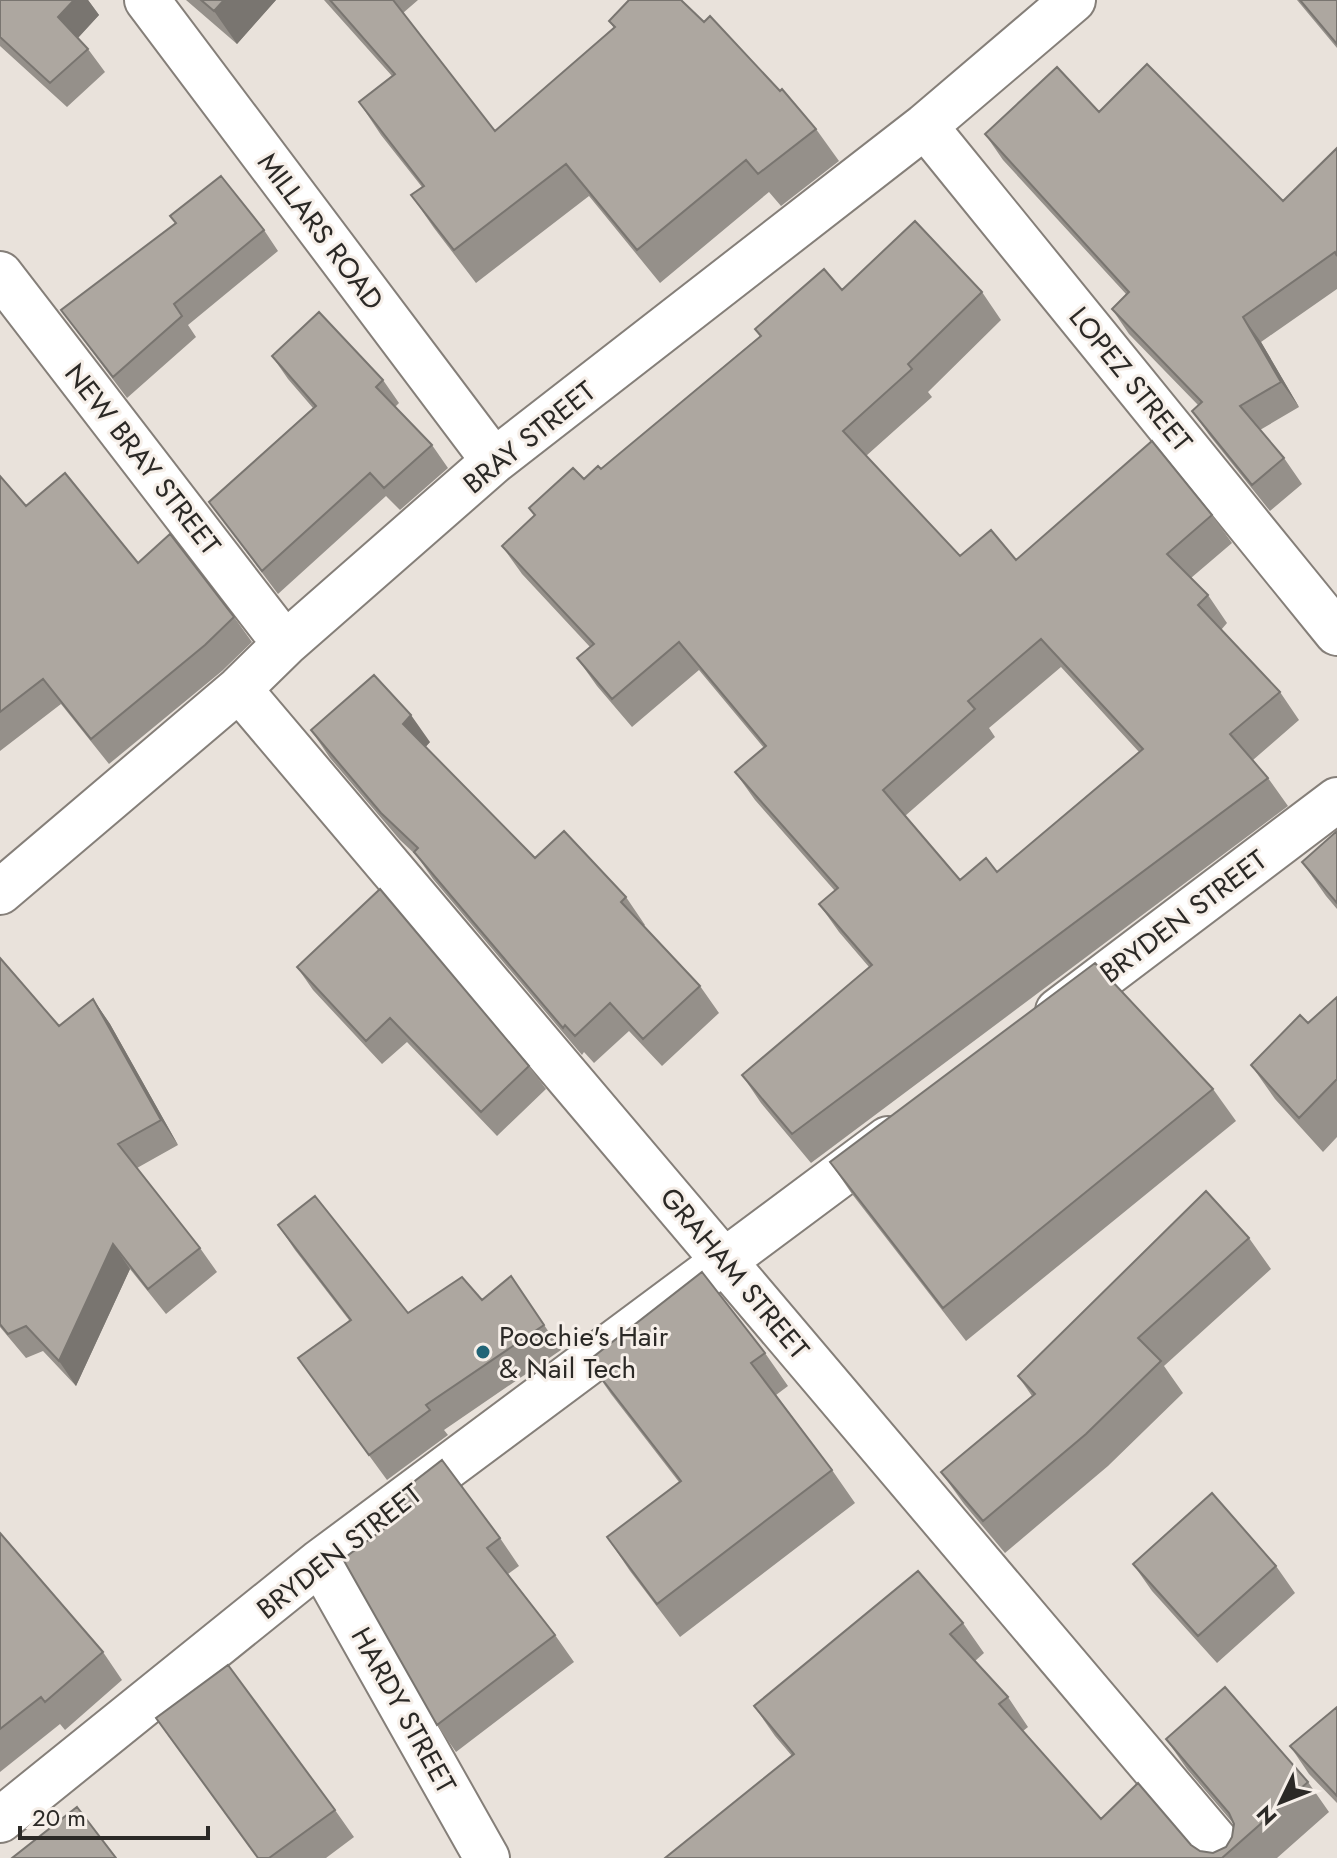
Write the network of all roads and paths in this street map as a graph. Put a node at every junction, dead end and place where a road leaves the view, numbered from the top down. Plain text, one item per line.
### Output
1 (147, 0) edge
2 (1073, 0) edge
3 (925, 126) junction
4 (0, 274) edge
5 (494, 461) junction
6 (1337, 633) edge
7 (285, 644) junction
8 (239, 689) junction
9 (1337, 800) edge
10 (0, 892) edge
11 (1031, 1031) edge
12 (917, 1117) edge
13 (726, 1261) junction
14 (320, 1562) junction
15 (0, 1820) edge
16 (487, 1858) edge
17 (1230, 1858) edge

1 - 5 street, MILLARS ROAD
2 - 3 street, BRAY STREET
3 - 5 street, BRAY STREET
3 - 6 street, LOPEZ STREET
4 - 7 street, NEW BRAY STREET
5 - 7 street, BRAY STREET
7 - 8 street, BRAY STREET
8 - 10 street, BRAY STREET
8 - 13 street, GRAHAM STREET
9 - 11 street, BRYDEN STREET
12 - 13 street, BRYDEN STREET
13 - 14 street, BRYDEN STREET
13 - 17 street, GRAHAM STREET
14 - 15 street, BRYDEN STREET
14 - 16 street, HARDY STREET

